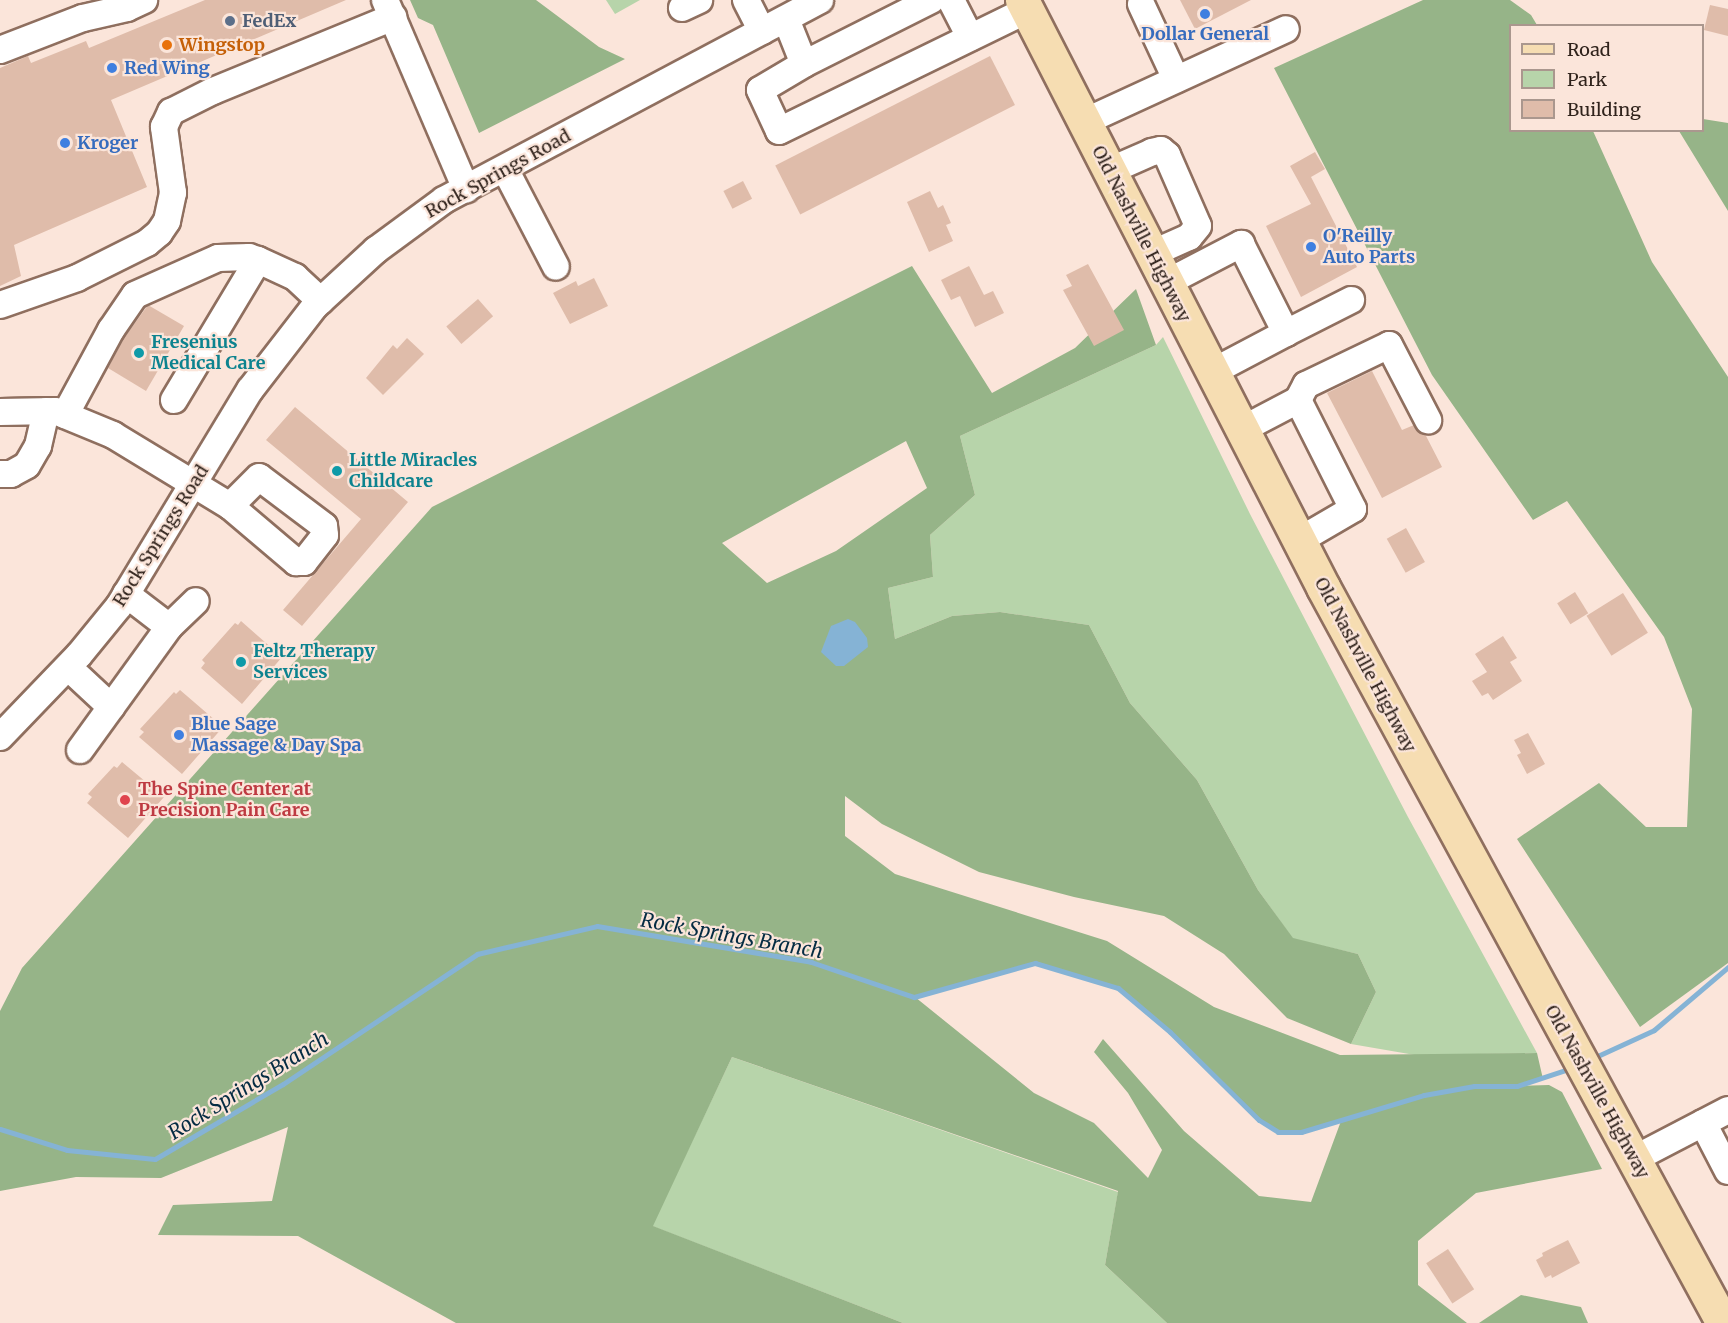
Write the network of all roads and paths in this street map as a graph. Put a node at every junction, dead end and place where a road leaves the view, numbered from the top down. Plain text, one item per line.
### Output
1 (144, 0) edge
2 (746, 0) edge
3 (820, 0) edge
4 (931, 0) edge
5 (951, 0) edge
6 (1141, 4) dead end
7 (1024, 5) edge
8 (389, 9) edge
9 (786, 19) junction
10 (1286, 29) dead end
11 (762, 31) junction
12 (970, 37) junction
13 (0, 50) edge
14 (804, 64) junction
15 (1176, 79) junction
16 (1084, 122) junction
17 (505, 169) junction
18 (1109, 171) junction
19 (466, 189) junction
20 (1151, 254) junction
21 (258, 260) junction
22 (556, 267) dead end
23 (1166, 283) junction
24 (1351, 300) dead end
25 (321, 301) junction
26 (0, 305) edge
27 (1286, 333) junction
28 (1212, 372) junction
29 (174, 400) dead end
30 (1298, 400) junction
31 (0, 412) edge
32 (56, 413) junction
33 (1428, 420) dead end
34 (1241, 430) junction
35 (0, 474) edge
36 (193, 484) junction
37 (230, 506) dead end
38 (1299, 541) junction
39 (126, 594) junction
40 (196, 601) dead end
41 (170, 627) junction
42 (68, 667) junction
43 (111, 707) junction
44 (0, 737) edge
45 (80, 750) dead end
46 (1728, 1110) edge
47 (1703, 1123) junction
48 (1634, 1159) junction
49 (1728, 1172) edge
50 (1723, 1323) edge

1 - 13 street
2 - 11 street
3 - 9 street, Rock Springs Road
4 - 14 street
5 - 12 street
6 - 15 street
7 - 12 street
7 - 16 main road, Old Nashville Highway
8 - 19 street
8 - 26 street
9 - 11 street, Rock Springs Road
9 - 14 street
10 - 15 street
11 - 17 street, Rock Springs Road
12 - 14 street
15 - 16 street
16 - 18 main road, Old Nashville Highway
17 - 19 street, Rock Springs Road
17 - 22 street
18 - 20 main road, Old Nashville Highway
18 - 20 street
19 - 25 street, Rock Springs Road
20 - 23 main road, Old Nashville Highway
21 - 25 street
21 - 29 street
21 - 32 street
23 - 27 street
23 - 28 main road, Old Nashville Highway
24 - 27 street
25 - 36 street, Rock Springs Road
27 - 28 street
28 - 34 main road, Old Nashville Highway
30 - 33 street
30 - 34 street
30 - 38 street
31 - 32 street
32 - 35 street
32 - 36 street
34 - 38 main road, Old Nashville Highway
36 - 37 street
36 - 39 street, Rock Springs Road
38 - 48 main road, Old Nashville Highway
39 - 41 street
39 - 42 street, Rock Springs Road
40 - 41 street
41 - 43 street
42 - 43 street
42 - 44 street, Rock Springs Road
43 - 45 street
46 - 47 street
47 - 48 street
47 - 49 street
48 - 50 main road, Old Nashville Highway

